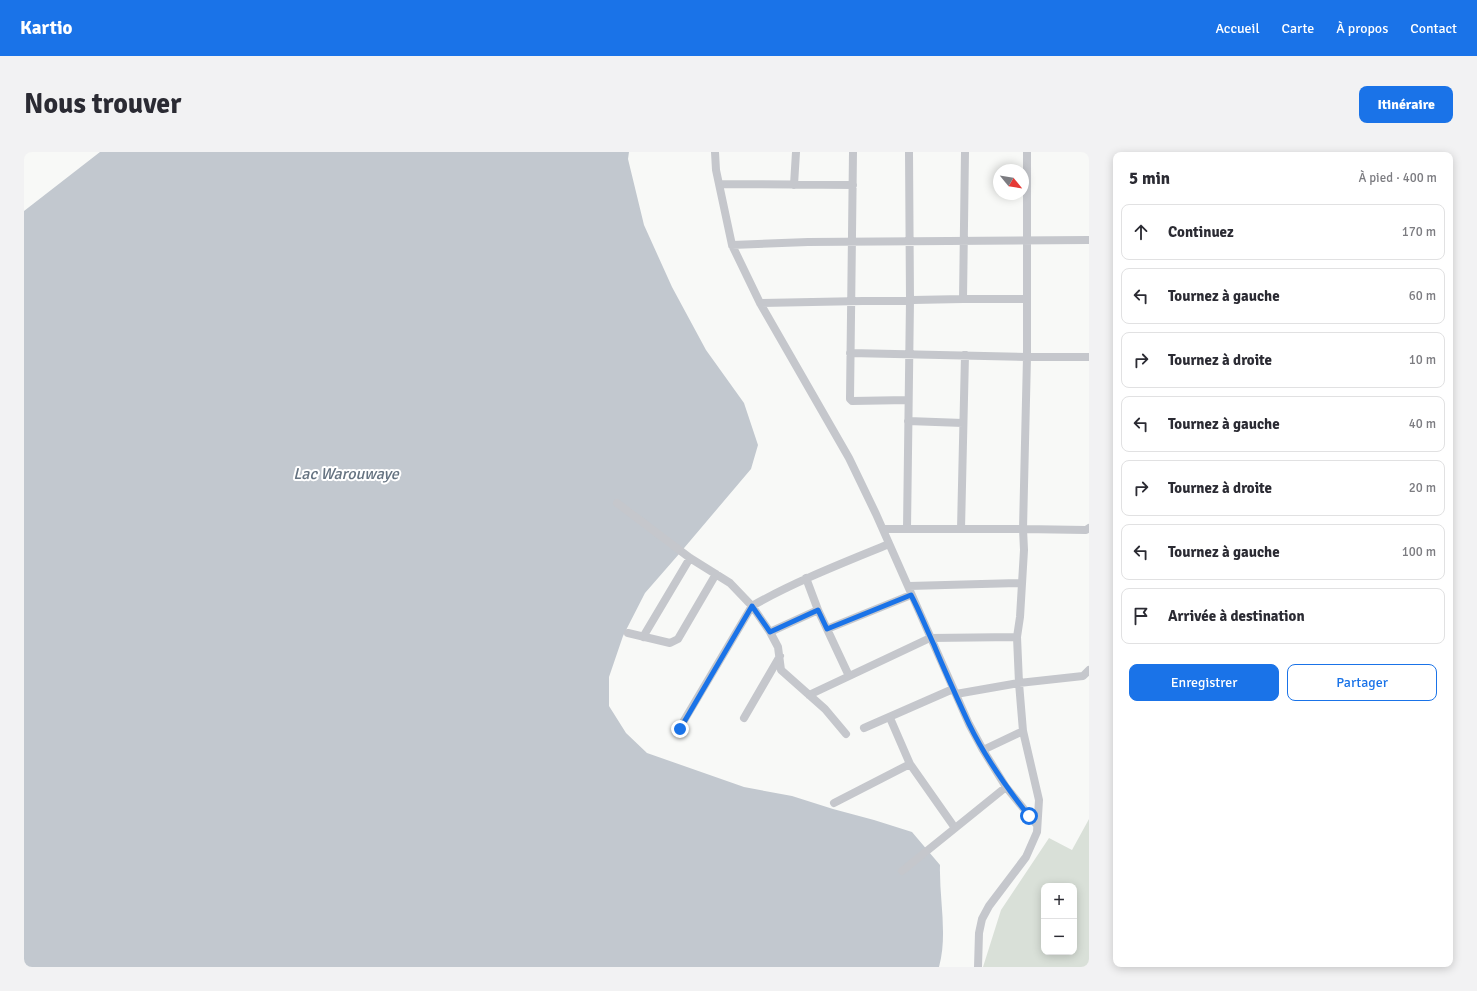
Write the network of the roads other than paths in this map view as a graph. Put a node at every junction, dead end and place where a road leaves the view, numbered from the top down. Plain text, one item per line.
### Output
1 (715, 152) edge
2 (796, 152) edge
3 (853, 152) edge
4 (909, 152) edge
5 (965, 152) edge
6 (1027, 152) edge
7 (719, 184) junction
8 (794, 185) junction
9 (853, 185) junction
10 (1027, 240) junction
11 (1089, 240) edge
12 (852, 242) junction
13 (909, 242) junction
14 (964, 242) junction
15 (732, 245) junction
16 (963, 299) junction
17 (1027, 299) junction
18 (910, 300) junction
19 (851, 301) junction
20 (760, 303) junction
21 (850, 352) junction
22 (909, 354) junction
23 (965, 355) junction
24 (1089, 356) edge
25 (1027, 357) junction
26 (908, 400) junction
27 (908, 421) junction
28 (963, 424) junction
29 (617, 504) dead end
30 (1089, 528) edge
31 (883, 529) junction
32 (907, 529) junction
33 (961, 529) junction
34 (1023, 529) junction
35 (889, 544) junction
36 (690, 558) junction
37 (716, 574) junction
38 (806, 578) junction
39 (1021, 583) junction
40 (909, 586) junction
41 (911, 595) junction
42 (752, 606) junction
43 (818, 610) junction
44 (827, 629) junction
45 (770, 632) junction
46 (628, 633) dead end
47 (643, 637) junction
48 (1017, 637) junction
49 (930, 638) junction
50 (780, 656) junction
51 (1089, 670) edge
52 (849, 676) junction
53 (1019, 683) junction
54 (955, 692) junction
55 (809, 695) junction
56 (744, 718) dead end
57 (890, 718) junction
58 (864, 728) dead end
59 (680, 729) dead end
60 (1023, 731) junction
61 (846, 734) dead end
62 (983, 750) junction
63 (910, 764) junction
64 (1006, 787) junction
65 (834, 803) dead end
66 (1037, 826) junction
67 (955, 828) junction
68 (902, 871) dead end
69 (978, 967) edge

1 - 7 street
2 - 8 street
3 - 9 street
4 - 13 street
5 - 14 street
6 - 10 street
7 - 8 street
7 - 15 street
8 - 9 street
9 - 12 street
10 - 11 street
10 - 14 street
10 - 17 street
12 - 13 street
12 - 15 street
12 - 19 street
13 - 14 street
13 - 18 street
14 - 16 street
15 - 20 street
16 - 17 street
16 - 18 street
17 - 25 street
18 - 19 street
18 - 22 street
19 - 20 street
19 - 21 street
20 - 31 street
21 - 22 street
21 - 26 street
22 - 23 street
22 - 26 street
23 - 25 street
23 - 28 street
24 - 25 street
25 - 34 street
26 - 27 street
27 - 28 street
27 - 32 street
28 - 33 street
29 - 36 street
30 - 34 street
31 - 32 street
31 - 35 street
32 - 33 street
33 - 34 street
34 - 39 street
35 - 38 street
35 - 40 street
36 - 37 street
36 - 47 street
37 - 42 street
37 - 47 street
38 - 42 street
38 - 43 street
39 - 40 street
39 - 48 street
40 - 41 street
41 - 44 street
41 - 49 street
42 - 45 street
42 - 59 street
43 - 44 street
43 - 45 street
44 - 52 street
45 - 50 street
46 - 47 street
48 - 49 street
48 - 53 street
49 - 52 street
49 - 54 street
50 - 55 street
50 - 56 street
51 - 53 street
52 - 55 street
53 - 54 street
53 - 60 street
54 - 57 street
54 - 62 street
55 - 61 street
57 - 58 street
57 - 63 street
60 - 62 street
60 - 66 street
62 - 64 street
63 - 65 street
63 - 67 street
64 - 66 street
64 - 67 street
66 - 69 street
67 - 68 street

